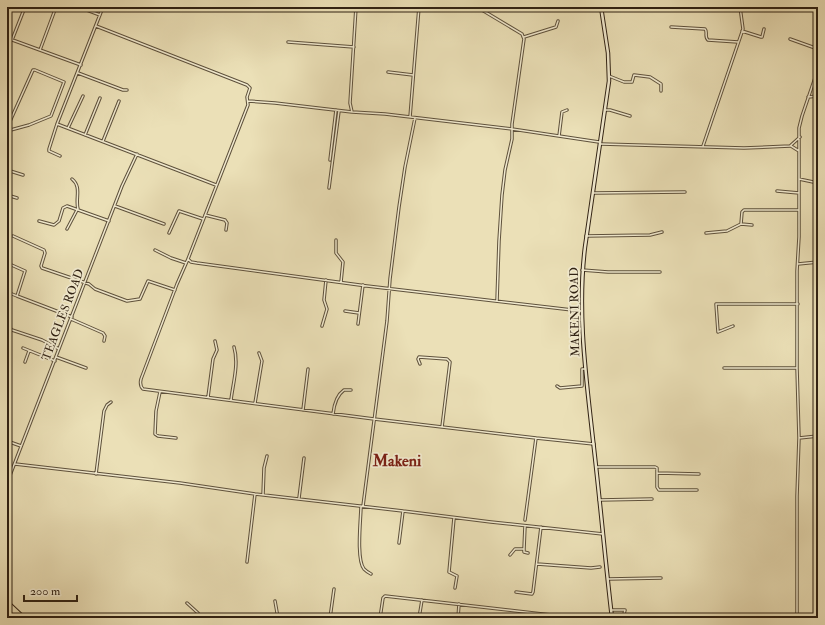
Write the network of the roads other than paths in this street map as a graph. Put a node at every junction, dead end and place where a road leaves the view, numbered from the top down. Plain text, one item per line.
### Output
1 (25, 7) edge
2 (56, 7) edge
3 (79, 7) edge
4 (103, 7) edge
5 (356, 7) edge
6 (419, 7) edge
7 (476, 7) edge
8 (601, 7) edge
9 (740, 7) edge
10 (100, 15) junction
11 (558, 21) dead end
12 (96, 26) junction
13 (671, 27) dead end
14 (764, 30) dead end
15 (742, 31) junction
16 (524, 37) junction
17 (7, 38) edge
18 (790, 39) dead end
19 (12, 40) junction
20 (288, 42) dead end
21 (738, 42) junction
22 (354, 47) junction
23 (818, 49) edge
24 (40, 50) junction
25 (81, 65) junction
26 (818, 69) edge
27 (388, 72) dead end
28 (78, 73) junction
29 (413, 75) junction
30 (609, 76) junction
31 (127, 90) dead end
32 (661, 91) dead end
33 (83, 96) dead end
34 (818, 96) edge
35 (808, 97) junction
36 (100, 98) dead end
37 (119, 101) dead end
38 (248, 101) junction
39 (336, 110) junction
40 (567, 110) dead end
41 (605, 110) junction
42 (339, 111) junction
43 (352, 112) junction
44 (630, 116) dead end
45 (410, 117) junction
46 (415, 118) junction
47 (57, 124) junction
48 (7, 128) edge
49 (68, 128) junction
50 (512, 129) junction
51 (7, 131) edge
52 (85, 135) junction
53 (559, 136) junction
54 (800, 137) junction
55 (103, 141) junction
56 (600, 143) junction
57 (790, 146) junction
58 (702, 147) junction
59 (799, 151) junction
60 (137, 154) junction
61 (60, 156) dead end
62 (330, 160) dead end
63 (7, 170) edge
64 (23, 175) dead end
65 (72, 179) dead end
66 (799, 179) junction
67 (818, 183) edge
68 (216, 185) junction
69 (329, 188) dead end
70 (777, 191) dead end
71 (685, 192) dead end
72 (799, 192) junction
73 (592, 193) junction
74 (7, 195) edge
75 (17, 198) dead end
76 (115, 206) junction
77 (77, 210) junction
78 (799, 210) junction
79 (205, 215) junction
80 (203, 219) junction
81 (39, 221) dead end
82 (109, 221) junction
83 (164, 224) dead end
84 (741, 224) junction
85 (752, 225) dead end
86 (67, 230) dead end
87 (226, 230) dead end
88 (662, 232) dead end
89 (169, 233) dead end
90 (706, 233) dead end
91 (13, 236) dead end
92 (586, 236) junction
93 (336, 240) dead end
94 (155, 250) dead end
95 (188, 259) junction
96 (186, 262) junction
97 (818, 262) edge
98 (7, 263) edge
99 (798, 264) junction
100 (582, 270) junction
101 (660, 272) dead end
102 (326, 280) junction
103 (341, 282) junction
104 (85, 284) junction
105 (362, 285) junction
106 (389, 288) junction
107 (174, 290) junction
108 (7, 292) edge
109 (17, 296) junction
110 (497, 301) junction
111 (798, 304) junction
112 (345, 311) dead end
113 (581, 311) junction
114 (359, 313) junction
115 (71, 318) junction
116 (8, 321) edge
117 (358, 324) dead end
118 (322, 326) dead end
119 (733, 326) dead end
120 (104, 341) dead end
121 (214, 341) dead end
122 (234, 347) dead end
123 (24, 348) dead end
124 (59, 349) junction
125 (29, 351) junction
126 (259, 353) dead end
127 (56, 357) junction
128 (55, 361) junction
129 (25, 362) dead end
130 (420, 364) dead end
131 (86, 368) dead end
132 (724, 368) dead end
133 (797, 368) junction
134 (308, 369) dead end
135 (585, 369) junction
136 (557, 386) dead end
137 (351, 390) dead end
138 (160, 392) junction
139 (208, 398) junction
140 (231, 401) junction
141 (111, 402) dead end
142 (255, 404) junction
143 (303, 410) junction
144 (333, 414) junction
145 (374, 419) junction
146 (442, 427) junction
147 (818, 436) edge
148 (176, 438) dead end
149 (536, 438) junction
150 (799, 438) junction
151 (7, 441) edge
152 (594, 444) junction
153 (21, 446) junction
154 (267, 456) dead end
155 (304, 458) dead end
156 (14, 464) junction
157 (596, 467) junction
158 (96, 474) junction
159 (657, 474) junction
160 (698, 474) dead end
161 (7, 482) edge
162 (697, 490) dead end
163 (255, 494) junction
164 (263, 495) junction
165 (299, 498) junction
166 (652, 499) dead end
167 (599, 500) junction
168 (362, 506) junction
169 (403, 510) junction
170 (454, 518) junction
171 (525, 520) dead end
172 (525, 525) junction
173 (541, 527) junction
174 (603, 534) junction
175 (399, 543) dead end
176 (524, 548) junction
177 (528, 553) dead end
178 (510, 555) dead end
179 (247, 562) dead end
180 (537, 564) junction
181 (600, 567) dead end
182 (371, 574) dead end
183 (661, 578) dead end
184 (608, 579) junction
185 (455, 588) dead end
186 (334, 589) dead end
187 (516, 592) dead end
188 (422, 600) junction
189 (275, 601) dead end
190 (7, 602) edge
191 (187, 603) dead end
192 (459, 604) junction
193 (7, 606) edge
194 (611, 610) junction
195 (818, 616) edge
196 (612, 617) edge
197 (20, 618) edge
198 (24, 618) edge
199 (200, 618) edge
200 (278, 618) edge
201 (330, 618) edge
202 (380, 618) edge
203 (419, 618) edge
204 (458, 618) edge
205 (577, 618) edge
206 (624, 618) edge
207 (627, 618) edge
208 (798, 618) edge

1 - 19 street
2 - 24 street
3 - 10 street
4 - 10 street
5 - 22 street
6 - 29 street
7 - 16 street
8 - 30 main road, MAKENI ROAD
9 - 15 street
10 - 12 street
11 - 16 street
12 - 25 street
12 - 38 street
13 - 21 street
14 - 15 street
15 - 21 street
16 - 50 street
17 - 19 street
18 - 23 street
19 - 24 street
20 - 22 street
21 - 58 street
22 - 43 street
24 - 25 street
25 - 28 street
26 - 35 street
27 - 29 street
28 - 31 street
28 - 47 street
29 - 45 street
30 - 32 street
30 - 41 main road, MAKENI ROAD
33 - 49 street
34 - 35 street
35 - 54 street
36 - 52 street
37 - 55 street
38 - 39 street
38 - 68 street
39 - 42 street
39 - 62 street
40 - 53 street
41 - 44 street
41 - 56 main road, MAKENI ROAD
42 - 43 street
42 - 69 street
43 - 45 street
45 - 46 street
46 - 50 street
46 - 106 street
47 - 49 street
47 - 61 street
48 - 51 street
49 - 52 street
50 - 53 street
50 - 110 street
52 - 55 street
53 - 56 street
54 - 57 street
54 - 59 street
55 - 60 street
56 - 58 street
56 - 73 main road, MAKENI ROAD
57 - 58 street
57 - 59 street
59 - 66 street
60 - 68 street
60 - 76 street, TEAGLES ROAD
63 - 64 street
65 - 77 street
66 - 67 street
66 - 72 street
68 - 79 street
70 - 72 street
71 - 73 street
72 - 78 street
73 - 92 main road, MAKENI ROAD
74 - 75 street
76 - 82 street, TEAGLES ROAD
76 - 83 street
77 - 81 street
77 - 82 street
77 - 86 street
78 - 84 street
78 - 99 street
79 - 80 street
79 - 87 street
80 - 89 street
80 - 95 street
82 - 104 street, TEAGLES ROAD
84 - 85 street
84 - 90 street
88 - 92 street
91 - 104 street
92 - 100 main road, MAKENI ROAD
93 - 103 street
94 - 96 street
95 - 96 street
95 - 102 street
96 - 107 street
97 - 99 street
98 - 109 street
99 - 111 street
100 - 101 street
100 - 113 main road, MAKENI ROAD
102 - 103 street
102 - 118 street
103 - 105 street
104 - 107 street
104 - 115 street, TEAGLES ROAD
105 - 106 street
105 - 114 street
106 - 110 street
106 - 145 street
107 - 138 street
108 - 109 street
109 - 115 street
110 - 113 street
111 - 119 street
111 - 133 street
112 - 114 street
113 - 135 main road, MAKENI ROAD
114 - 117 street
115 - 120 street
115 - 124 street, TEAGLES ROAD
116 - 124 street
121 - 139 street
122 - 140 street
123 - 125 street
124 - 127 street, TEAGLES ROAD
125 - 128 street
125 - 129 street
126 - 142 street
127 - 128 street, TEAGLES ROAD
127 - 131 street
128 - 153 street, TEAGLES ROAD
130 - 146 street
132 - 133 street
133 - 150 street
134 - 143 street
135 - 136 street
135 - 152 main road, MAKENI ROAD
137 - 144 street
138 - 139 street
138 - 148 street
139 - 140 street
140 - 142 street
141 - 158 street
142 - 143 street
143 - 144 street
144 - 145 street
145 - 146 street
145 - 168 street
146 - 149 street
147 - 150 street
149 - 152 street
149 - 171 street
150 - 208 street
151 - 153 street
152 - 157 main road, MAKENI ROAD
153 - 156 street, TEAGLES ROAD
154 - 164 street
155 - 165 street
156 - 158 street
156 - 161 street, TEAGLES ROAD
157 - 159 street
157 - 167 main road, MAKENI ROAD
158 - 163 street
159 - 160 street
159 - 162 street
163 - 164 street
163 - 179 street
164 - 165 street
165 - 168 street
166 - 167 street
167 - 174 main road, MAKENI ROAD
168 - 169 street
168 - 182 street
169 - 170 street
169 - 175 street
170 - 172 street
170 - 185 street
172 - 173 street
172 - 176 street
173 - 174 street
173 - 180 street
174 - 184 main road, MAKENI ROAD
176 - 177 street
176 - 178 street
180 - 181 street
180 - 187 street
183 - 184 street
184 - 194 main road, MAKENI ROAD
186 - 201 street
188 - 192 street
188 - 202 street
188 - 203 street
189 - 200 street
190 - 198 main road
191 - 199 street
192 - 204 street
192 - 205 street
193 - 197 main road
194 - 196 main road, MAKENI ROAD
194 - 206 street
195 - 208 main road
196 - 206 main road
206 - 207 main road

